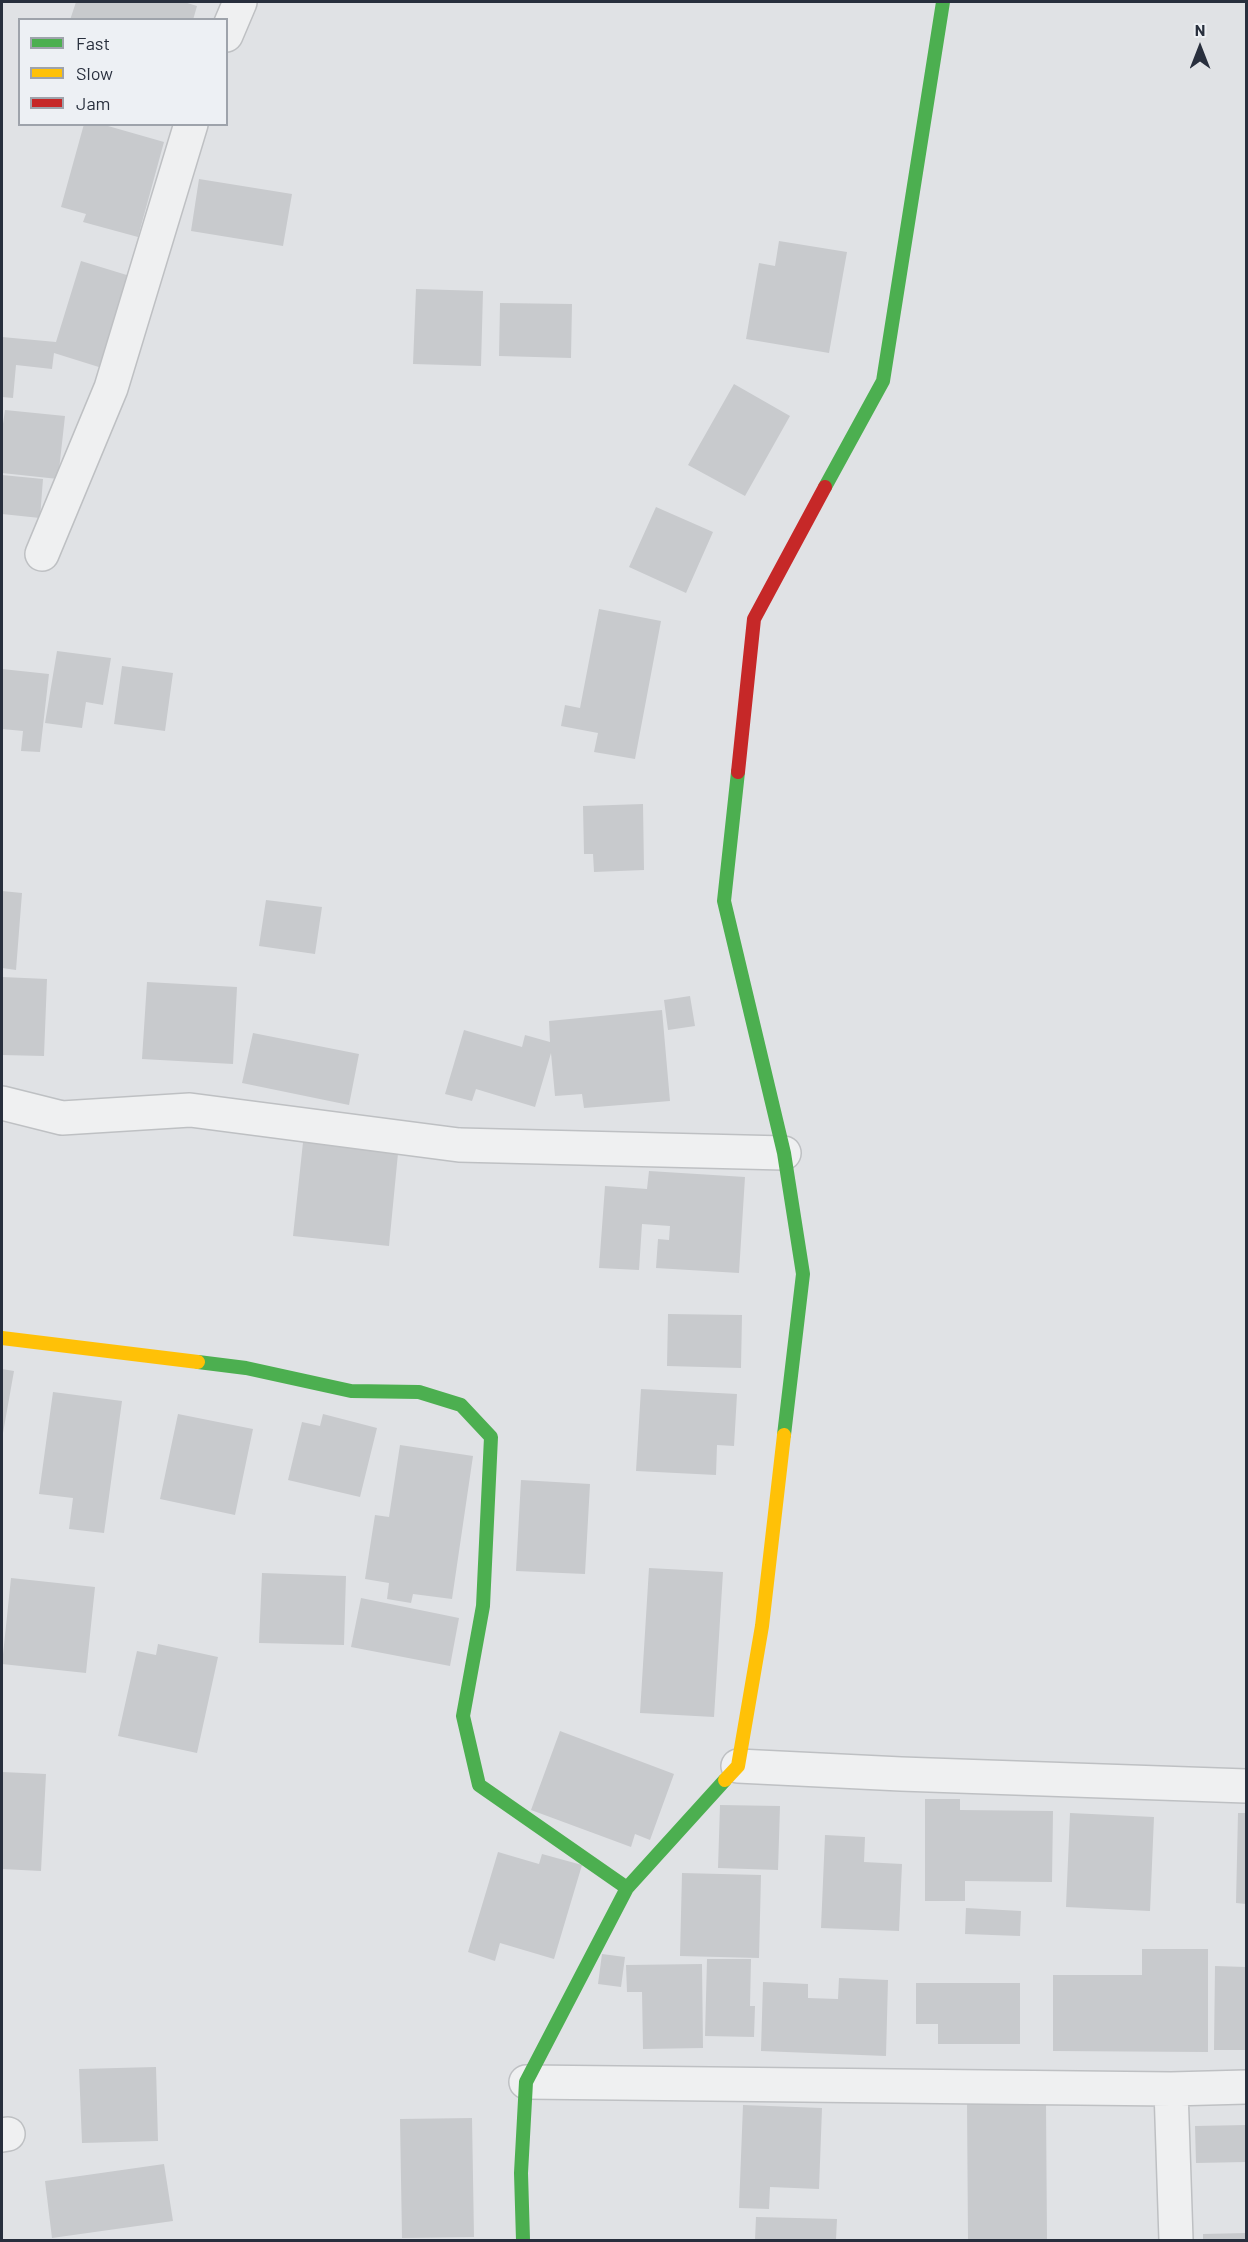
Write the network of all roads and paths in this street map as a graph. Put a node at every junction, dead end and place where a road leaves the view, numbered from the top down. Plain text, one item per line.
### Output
1 (240, 2) edge
2 (943, 2) edge
3 (228, 30) edge
4 (190, 126) edge
5 (42, 554) dead end
6 (2, 1103) edge
7 (784, 1153) junction
8 (2, 1338) edge
9 (738, 1766) junction
10 (1246, 1786) edge
11 (627, 1888) junction
12 (526, 2082) junction
13 (1246, 2087) edge
14 (1171, 2089) junction
15 (523, 2241) edge
16 (1176, 2241) edge

1 - 3 street
2 - 7 street
4 - 5 street
6 - 7 street
7 - 9 street
8 - 11 street
9 - 10 street
9 - 11 street
11 - 12 street
12 - 14 street
12 - 15 street
13 - 14 street
14 - 16 street

